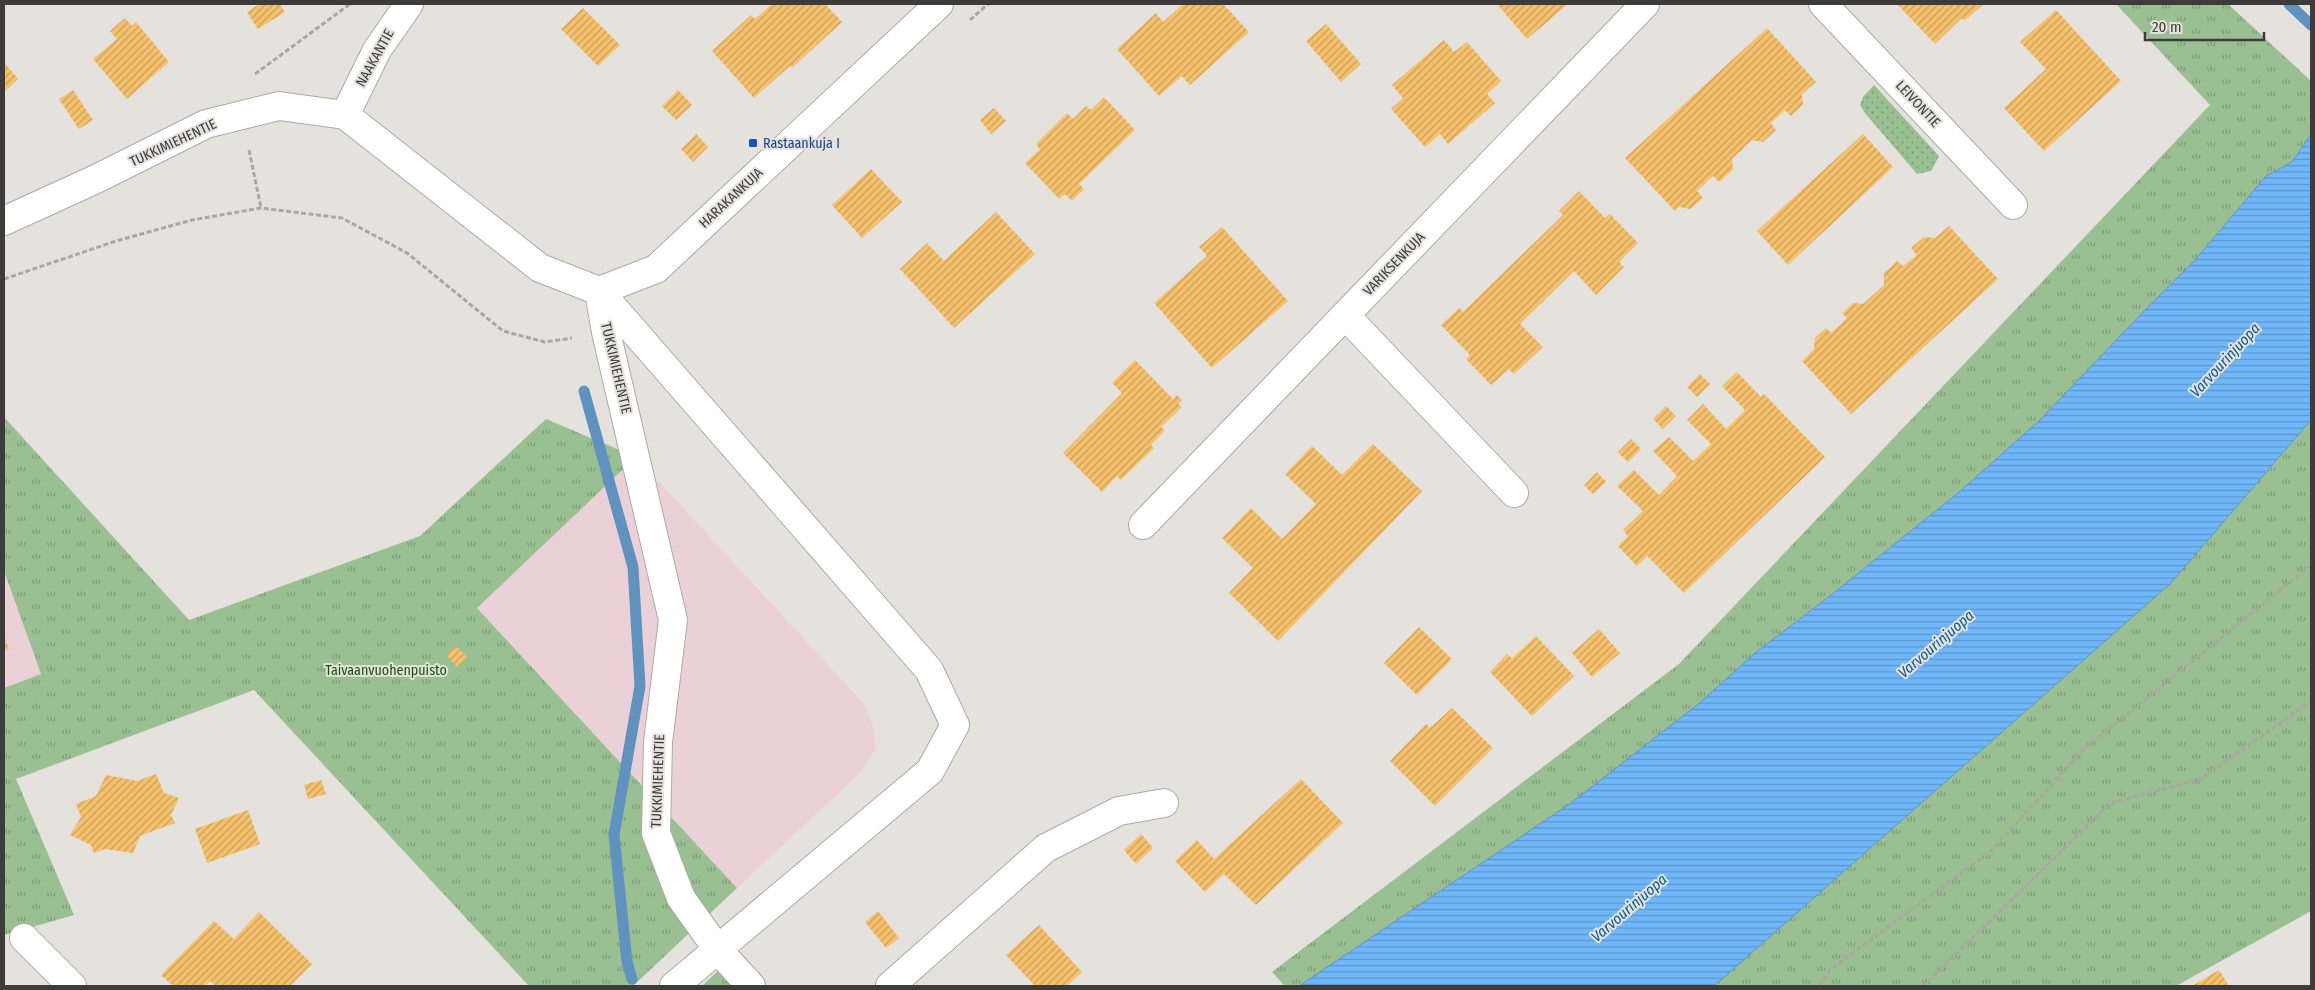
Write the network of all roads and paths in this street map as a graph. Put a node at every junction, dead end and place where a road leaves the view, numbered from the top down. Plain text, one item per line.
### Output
1 (409, 4) edge
2 (939, 4) edge
3 (1645, 4) edge
4 (1823, 4) edge
5 (345, 115) junction
6 (2013, 205) dead end
7 (4, 221) edge
8 (599, 291) junction
9 (1345, 315) junction
10 (1514, 493) dead end
11 (1143, 525) dead end
12 (2311, 565) edge
13 (2311, 702) edge
14 (1164, 803) dead end
15 (24, 938) dead end
16 (718, 950) junction
17 (72, 986) edge
18 (674, 986) edge
19 (751, 986) edge
20 (890, 986) edge
21 (1819, 986) edge
22 (1923, 986) edge

1 - 5 street, NAAKANTIE
2 - 8 street, HARAKANKUJA
3 - 9 street, VARIKSENKUJA
4 - 6 street, LEIVONTIE
5 - 7 street, TUKKIMIEHENTIE
5 - 8 street
8 - 16 street, TUKKIMIEHENTIE
8 - 16 street
9 - 10 street
9 - 11 street, VARIKSENKUJA
12 - 21 path
13 - 22 path
14 - 20 street
15 - 17 street
16 - 18 street
16 - 19 street, TUKKIMIEHENTIE

